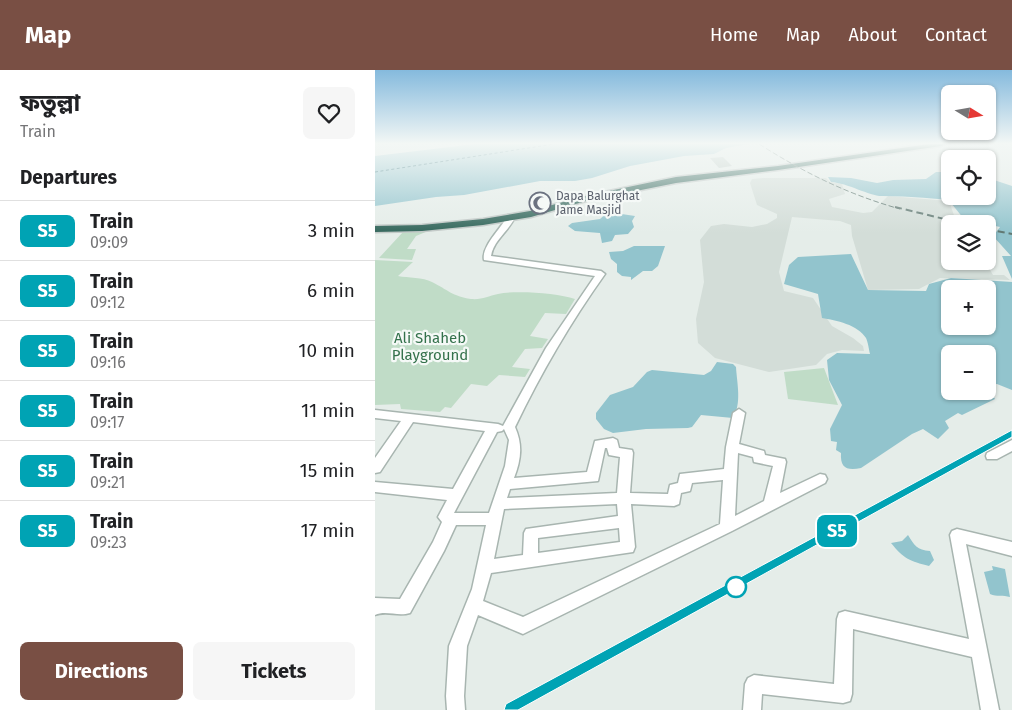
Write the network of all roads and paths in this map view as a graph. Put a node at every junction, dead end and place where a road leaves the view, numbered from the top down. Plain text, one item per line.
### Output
1 (728, 174) edge
2 (511, 218) junction
3 (375, 228) edge
4 (739, 413) dead end
5 (375, 414) edge
6 (410, 418) junction
7 (509, 427) junction
8 (493, 428) junction
9 (1012, 445) edge
10 (732, 447) junction
11 (992, 456) dead end
12 (375, 468) edge
13 (730, 474) junction
14 (821, 479) dead end
15 (505, 484) junction
16 (375, 486) edge
17 (457, 495) junction
18 (623, 498) junction
19 (498, 504) junction
20 (770, 505) junction
21 (451, 519) junction
22 (495, 519) junction
23 (624, 521) junction
24 (727, 527) junction
25 (1012, 549) edge
26 (530, 560) junction
27 (485, 567) junction
28 (474, 605) junction
29 (375, 607) edge
30 (980, 650) junction
31 (456, 710) edge
32 (752, 710) edge
33 (990, 710) edge

1 - 2 highway
2 - 3 highway
2 - 7 street
4 - 10 street
5 - 6 street
6 - 8 street
6 - 12 street
7 - 8 street
7 - 15 street
8 - 17 street
9 - 11 street
10 - 13 street
10 - 20 street
13 - 18 street
13 - 24 street
14 - 20 street
15 - 18 street
15 - 19 street
16 - 17 street
17 - 21 street
18 - 19 street
18 - 23 street
19 - 22 street
20 - 24 street
21 - 22 street
21 - 29 street
22 - 27 street
23 - 26 street
23 - 26 street
24 - 28 street
25 - 30 street
26 - 27 street
27 - 28 street
28 - 31 street
30 - 32 street
30 - 33 street

